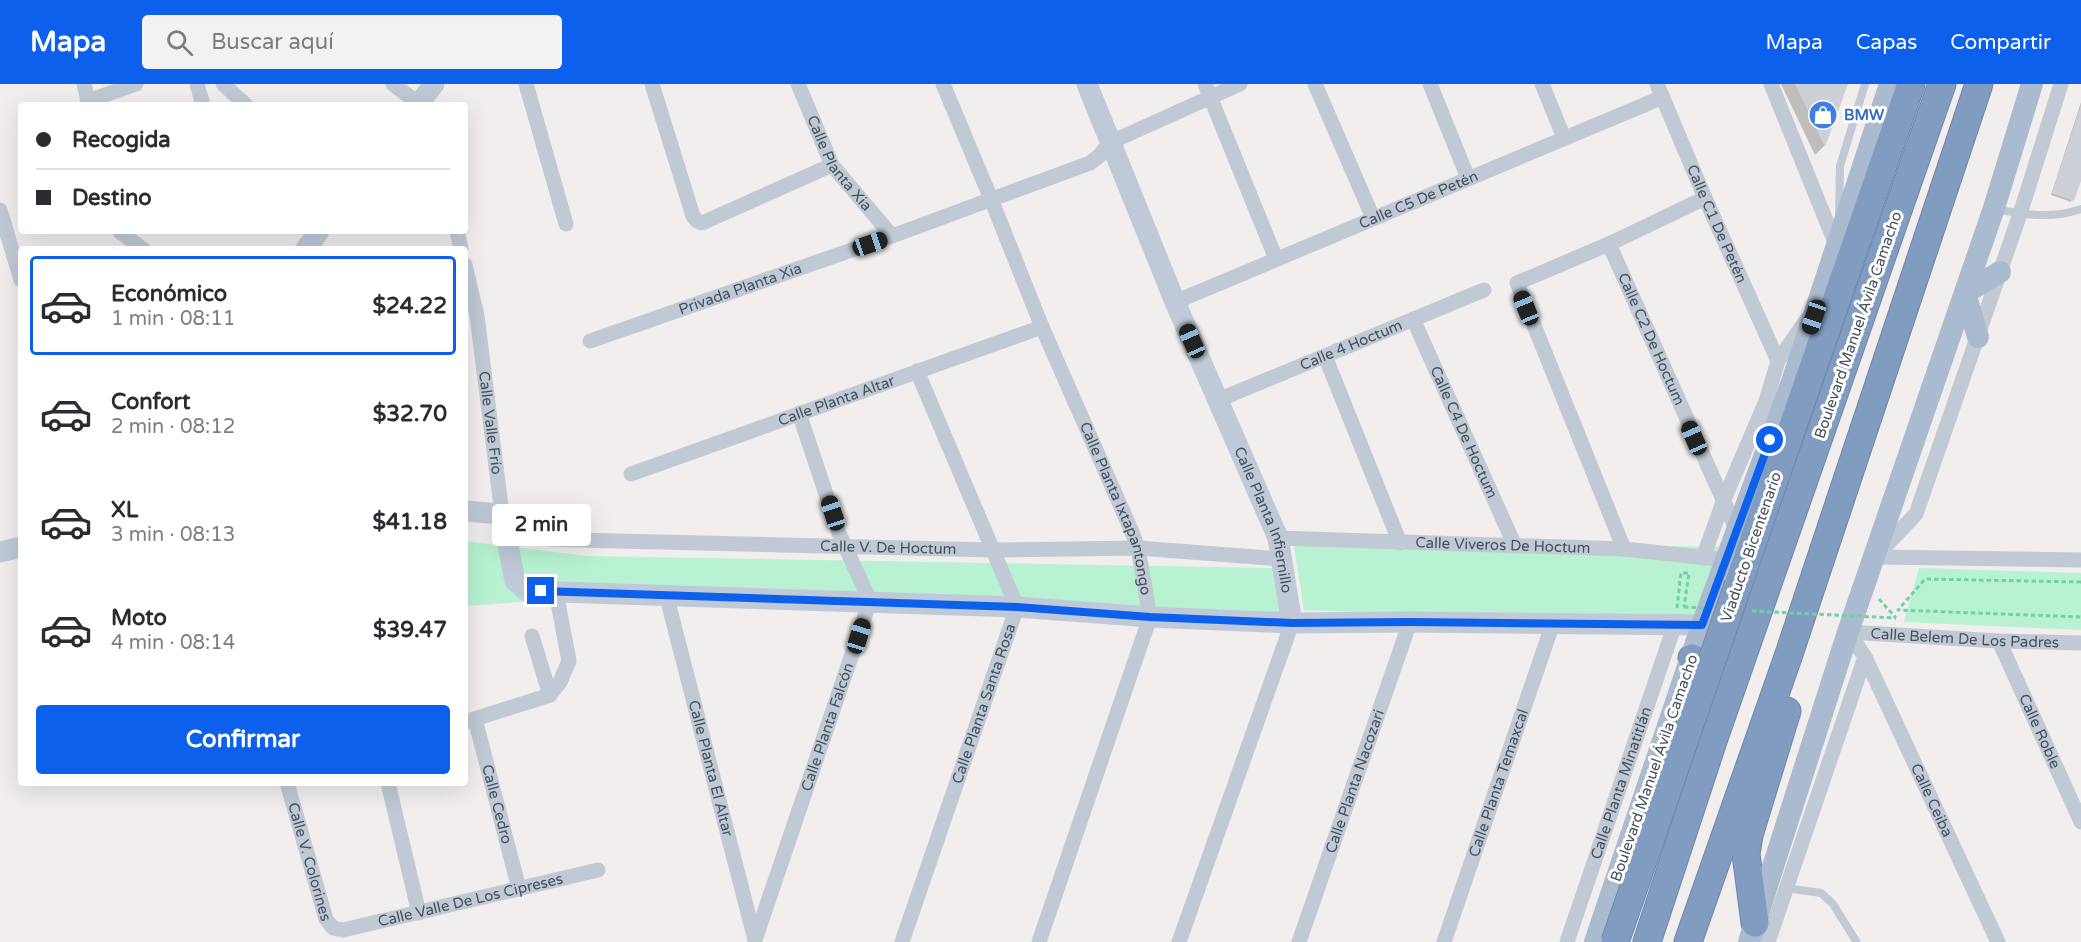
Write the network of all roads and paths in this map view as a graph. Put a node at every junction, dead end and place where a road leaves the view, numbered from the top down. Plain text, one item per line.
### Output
1 (84, 84) edge
2 (136, 84) edge
3 (197, 84) edge
4 (223, 84) edge
5 (393, 84) edge
6 (434, 84) edge
7 (526, 84) edge
8 (652, 84) edge
9 (798, 84) edge
10 (943, 84) edge
11 (1087, 84) edge
12 (1240, 84) edge
13 (1315, 84) edge
14 (1430, 84) edge
15 (1542, 84) edge
16 (1771, 84) edge
17 (1865, 84) edge
18 (1890, 84) edge
19 (1911, 84) edge
20 (1942, 84) edge
21 (1979, 84) edge
22 (2032, 84) edge
23 (2061, 84) edge
24 (1207, 91) edge
25 (1660, 91) edge
26 (89, 102) edge
27 (91, 102) edge
28 (202, 102) edge
29 (243, 102) edge
30 (414, 102) edge
31 (420, 102) edge
32 (1564, 138) junction
33 (1111, 142) junction
34 (832, 165) junction
35 (1468, 178) junction
36 (1705, 198) junction
37 (992, 199) junction
38 (1994, 208) junction
39 (2081, 209) edge
40 (0, 210) edge
41 (2020, 214) junction
42 (1373, 218) junction
43 (566, 224) dead end
44 (123, 234) edge
45 (892, 236) junction
46 (1837, 242) junction
47 (1609, 244) junction
48 (139, 246) edge
49 (6, 249) edge
50 (1276, 259) junction
51 (2000, 272) junction
52 (18, 274) edge
53 (468, 278) edge
54 (1484, 290) dead end
55 (1965, 292) junction
56 (1821, 296) junction
57 (1175, 302) junction
58 (1413, 320) junction
59 (1042, 327) junction
60 (1978, 337) junction
61 (590, 341) dead end
62 (1325, 356) junction
63 (1778, 361) junction
64 (916, 371) junction
65 (1218, 400) junction
66 (799, 413) junction
67 (631, 474) dead end
68 (1723, 502) junction
69 (468, 511) edge
70 (502, 514) junction
71 (1737, 531) junction
72 (1278, 538) junction
73 (1400, 543) junction
74 (846, 546) junction
75 (1515, 546) junction
76 (18, 548) edge
77 (1138, 548) junction
78 (1624, 549) junction
79 (992, 550) junction
80 (0, 552) edge
81 (1875, 556) junction
82 (1703, 558) junction
83 (1282, 559) junction
84 (1727, 560) junction
85 (2081, 560) edge
86 (2081, 582) edge
87 (556, 592) junction
88 (666, 594) junction
89 (870, 602) junction
90 (1017, 607) junction
91 (1743, 610) dead end
92 (1680, 616) junction
93 (1150, 617) junction
94 (1705, 617) junction
95 (2081, 617) edge
96 (1896, 618) dead end
97 (1410, 622) junction
98 (1292, 623) junction
99 (1553, 623) junction
100 (1848, 632) junction
101 (532, 636) dead end
102 (1999, 641) junction
103 (2081, 643) edge
104 (1788, 657) junction
105 (1865, 657) junction
106 (1692, 658) junction
107 (550, 695) junction
108 (470, 720) edge
109 (1713, 741) junction
110 (289, 786) edge
111 (389, 786) edge
112 (2081, 822) edge
113 (598, 870) dead end
114 (1786, 888) junction
115 (519, 889) junction
116 (419, 913) junction
117 (343, 930) joint
118 (1757, 936) edge
119 (755, 941) edge
120 (1856, 941) edge
121 (903, 942) edge
122 (1039, 942) edge
123 (1179, 942) edge
124 (1299, 942) edge
125 (1444, 942) edge
126 (1567, 942) edge
127 (1595, 942) edge
128 (1615, 942) edge
129 (1647, 942) edge
130 (1688, 942) edge
131 (1998, 942) edge

1 - 26 street
2 - 27 street
3 - 28 street
4 - 29 street
5 - 30 street
6 - 31 main road
7 - 43 street
8 - 34 street
9 - 34 street, Calle Planta Xia
10 - 37 street, Calle Planta Ixtapantongo
11 - 33 main road, Calle Planta Infiernillo
12 - 24 street
13 - 42 street
14 - 35 street
15 - 32 street
16 - 46 street
17 - 46 lane
18 - 46 main road, Boulevard Manuel Ávila Camacho
19 - 128 highway, Viaducto Bicentenario, bridge
20 - 109 highway, Boulevard Manuel Ávila Camacho
21 - 104 highway
22 - 38 main road
23 - 41 street
24 - 33 street
24 - 50 street
25 - 32 street, Calle C5 De Petén
25 - 36 street, Calle C1 De Petén
32 - 35 street, Calle C5 De Petén
33 - 37 street
33 - 57 main road, Calle Planta Infiernillo
34 - 45 street, Calle Planta Xia
35 - 42 street, Calle C5 De Petén
36 - 47 street
36 - 63 street, Calle C1 De Petén
37 - 45 street
37 - 59 street, Calle Planta Ixtapantongo
38 - 41 lane
38 - 55 main road
39 - 41 lane
40 - 49 street
41 - 51 street
42 - 50 street, Calle C5 De Petén
44 - 48 street
45 - 61 street, Privada Planta Xia
46 - 56 main road, Boulevard Manuel Ávila Camacho
47 - 68 street, Calle C2 De Hoctum
47 - 78 street
49 - 52 street
50 - 57 street, Calle C5 De Petén
51 - 55 main road
51 - 60 street
53 - 70 street, Calle Valle Frío
54 - 58 street, Calle 4 Hoctum
55 - 60 main road
55 - 81 main road
56 - 63 street
56 - 71 main road, Boulevard Manuel Ávila Camacho
57 - 65 main road, Calle Planta Infiernillo
58 - 62 street, Calle 4 Hoctum
58 - 75 street, Calle C4 De Hoctum
59 - 64 street, Calle Planta Altar
59 - 77 street, Calle Planta Ixtapantongo
60 - 81 street
62 - 65 street, Calle 4 Hoctum
62 - 73 street
63 - 68 street
64 - 66 street, Calle Planta Altar
64 - 79 street, Calle Planta Santa Rosa
65 - 72 main road, Calle Planta Infiernillo
66 - 67 street, Calle Planta Altar
66 - 74 street
68 - 71 street, Calle C2 De Hoctum
68 - 82 street
69 - 70 main road
70 - 74 street, Calle V. De Hoctum
70 - 87 main road, Calle Valle Frío
71 - 84 main road, Boulevard Manuel Ávila Camacho
72 - 73 street, Calle Viveros De Hoctum
72 - 83 main road, Calle Planta Infiernillo
73 - 75 street, Calle Viveros De Hoctum
74 - 79 street, Calle V. De Hoctum
74 - 89 street
75 - 78 street, Calle Viveros De Hoctum
76 - 80 main road
77 - 79 street, Calle V. De Hoctum
77 - 83 street, Calle V. De Hoctum
77 - 93 street, Calle Planta Ixtapantongo
78 - 82 street, Calle Viveros De Hoctum
79 - 90 street, Calle Planta Santa Rosa
81 - 85 street
81 - 100 main road
82 - 84 street, Calle Viveros De Hoctum
83 - 98 main road, Calle Planta Infiernillo
84 - 94 main road, Boulevard Manuel Ávila Camacho
86 - 95 path
87 - 88 main road
87 - 107 street
88 - 89 main road
88 - 119 street, Calle Planta El Altar
89 - 90 main road
89 - 119 street, Calle Planta Falcón
90 - 93 main road
90 - 121 street, Calle Planta Santa Rosa
91 - 96 path, bridge
92 - 92 path
92 - 94 main road
92 - 94 path, bridge
92 - 99 main road
92 - 126 street, Calle Planta Minatitlán
93 - 98 main road
93 - 122 street, Calle Planta Ixtapantongo
94 - 106 main road, Boulevard Manuel Ávila Camacho
97 - 98 main road
97 - 99 main road
97 - 124 street, Calle Planta Nacozari
98 - 123 street, Calle Planta Infiernillo
99 - 125 street, Calle Planta Temaxcal
100 - 102 street, Calle Belem De Los Padres
100 - 105 street, Calle Ceiba
100 - 118 main road
101 - 107 street
102 - 103 street, Calle Belem De Los Padres
102 - 112 street, Calle Roble
104 - 118 highway
104 - 130 highway
105 - 114 street
105 - 131 street, Calle Ceiba
106 - 109 highway
106 - 127 main road, Boulevard Manuel Ávila Camacho
107 - 108 street
108 - 115 street, Calle Cedro
109 - 129 highway, Boulevard Manuel Ávila Camacho
110 - 117 street, Calle V. Colorines
111 - 116 street
113 - 115 street, Calle Valle De Los Cipreses
114 - 118 street
114 - 120 lane
115 - 116 street, Calle Valle De Los Cipreses
116 - 117 street, Calle Valle De Los Cipreses

